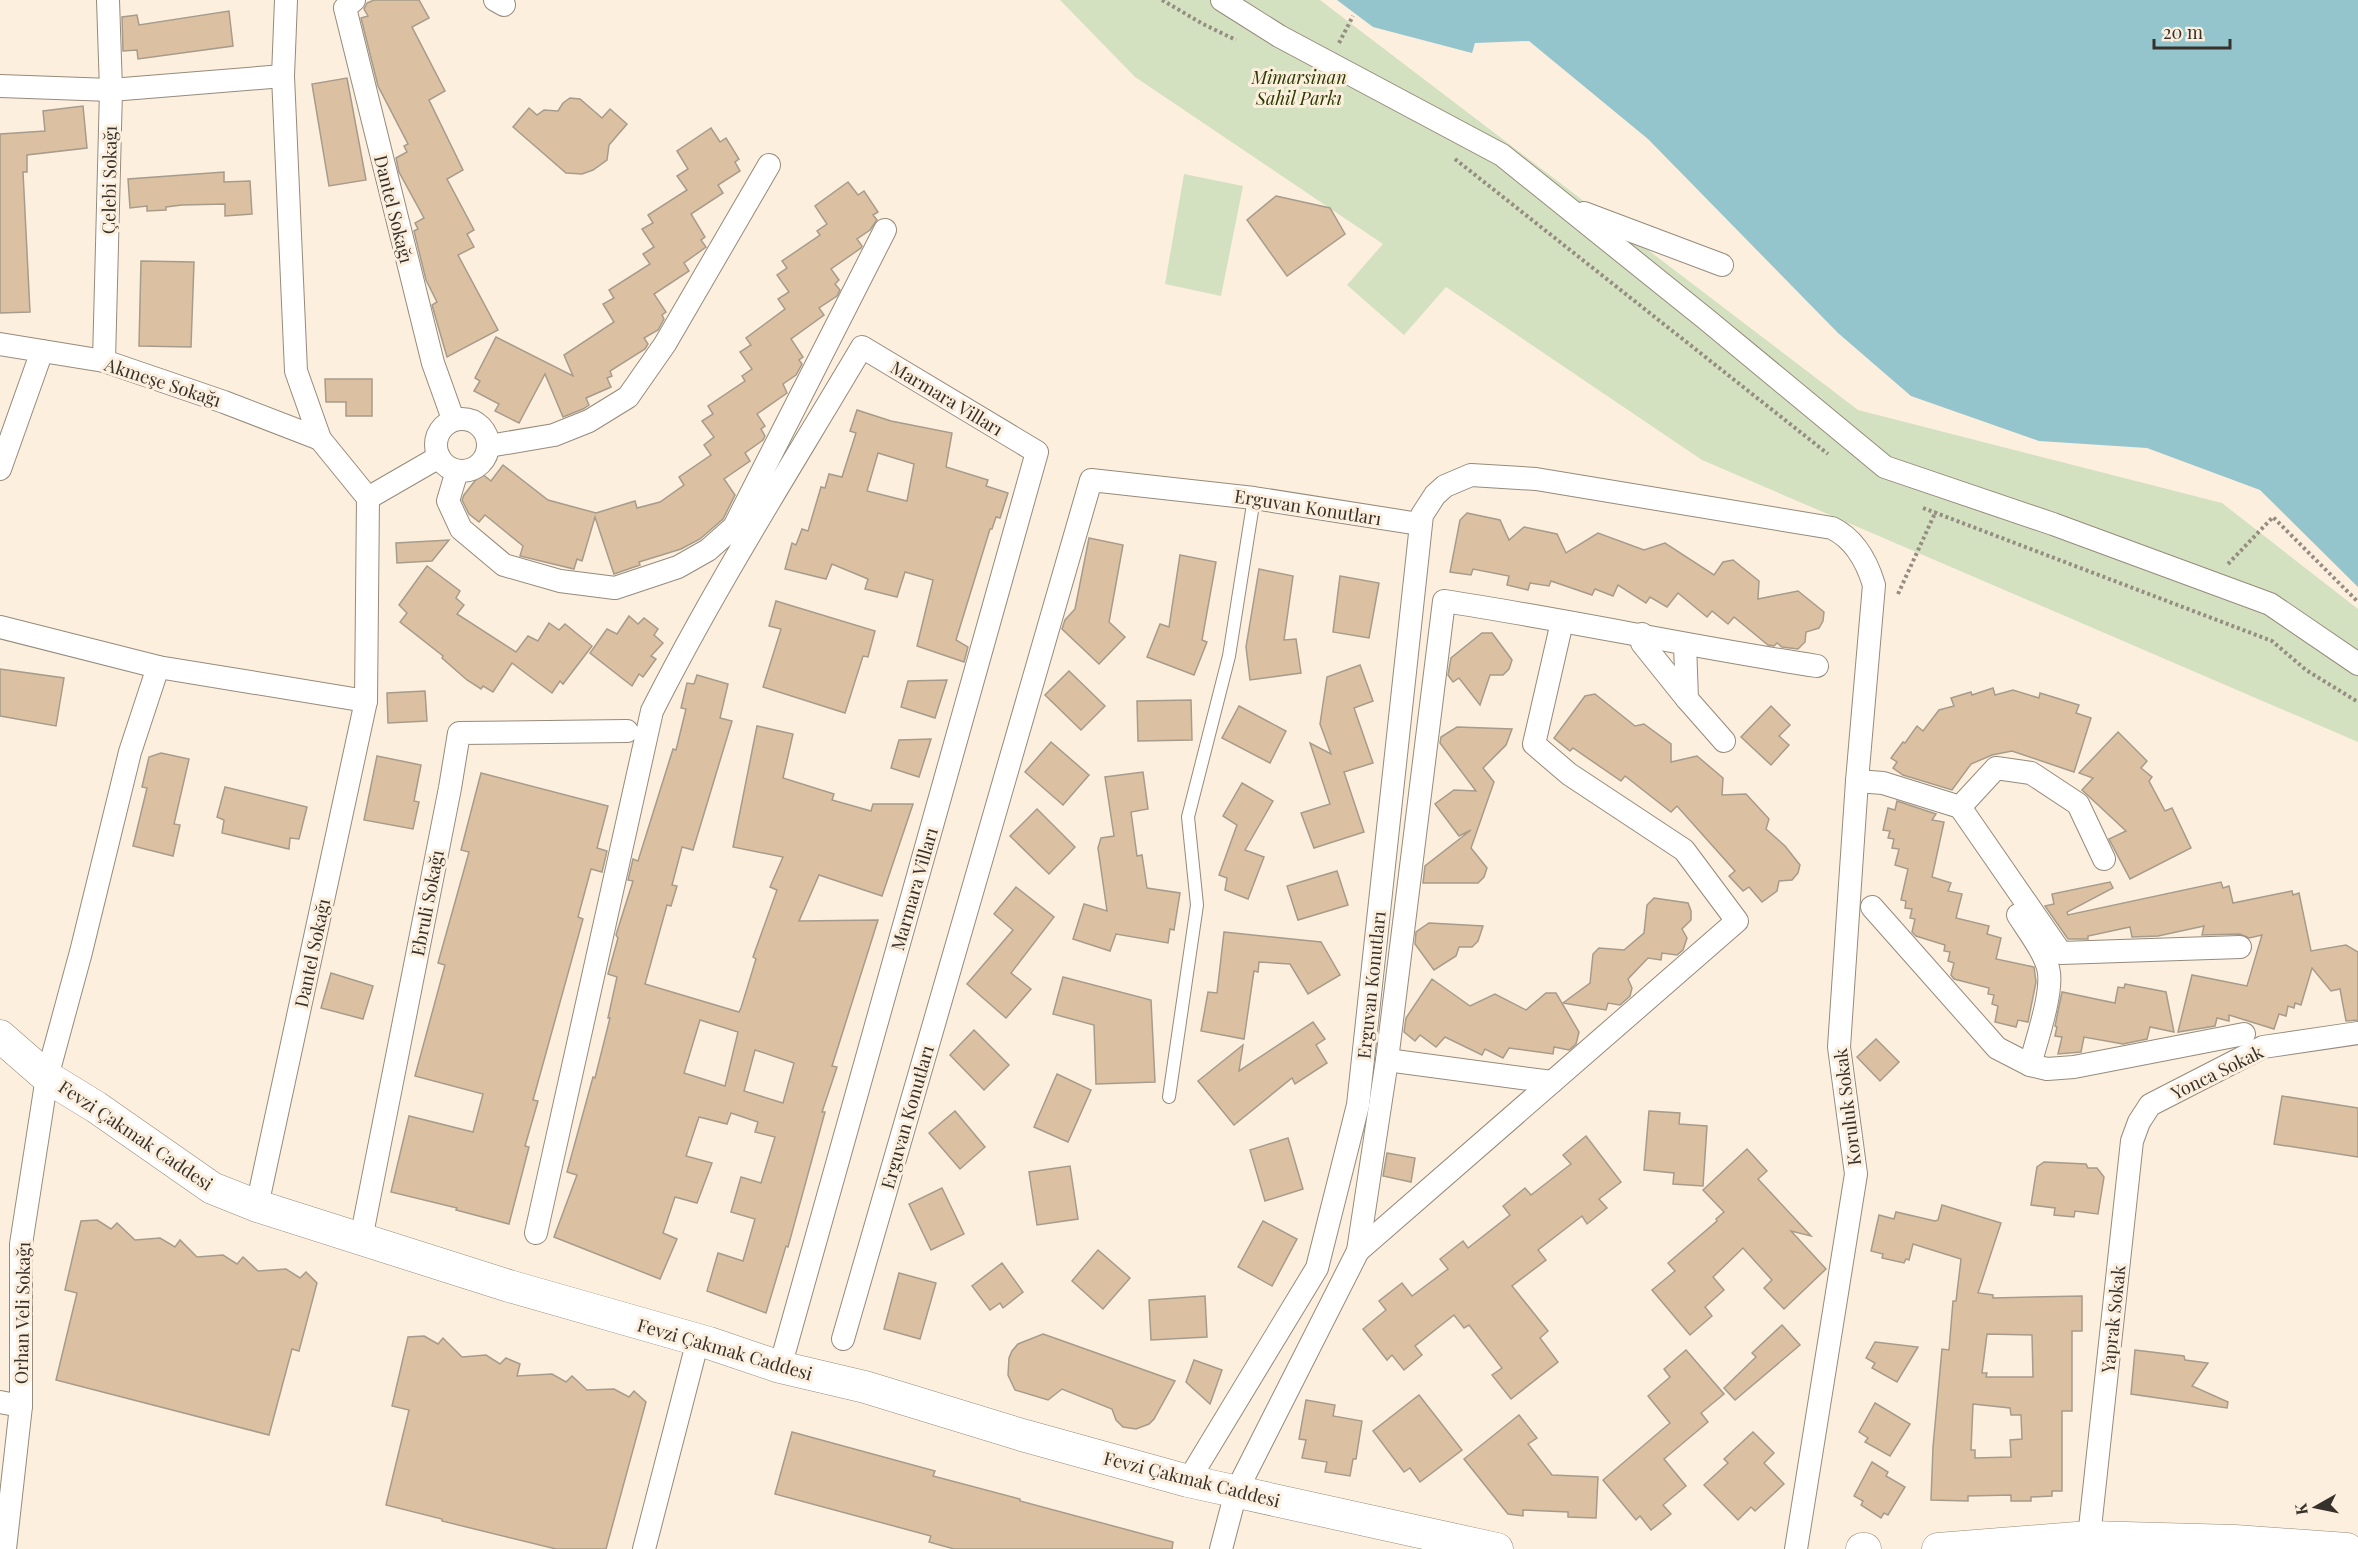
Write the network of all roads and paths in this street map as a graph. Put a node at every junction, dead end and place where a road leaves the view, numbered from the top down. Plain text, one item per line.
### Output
1 (108, 0) edge
2 (286, 0) edge
3 (354, 0) edge
4 (1222, 0) edge
5 (283, 76) junction
6 (0, 86) edge
7 (111, 90) junction
8 (769, 165) dead end
9 (1566, 206) junction
10 (885, 230) dead end
11 (1722, 265) dead end
12 (0, 345) edge
13 (42, 351) junction
14 (104, 361) junction
15 (453, 419) junction
16 (320, 439) junction
17 (489, 446) junction
18 (439, 457) junction
19 (0, 469) edge
20 (457, 471) junction
21 (1945, 487) junction
22 (368, 498) junction
23 (1254, 498) junction
24 (1419, 524) junction
25 (2211, 582) junction
26 (2358, 602) edge
27 (1894, 603) dead end
28 (1562, 622) junction
29 (0, 627) edge
30 (1642, 634) junction
31 (1685, 644) junction
32 (2358, 664) edge
33 (1817, 666) dead end
34 (158, 667) junction
35 (1687, 699) junction
36 (366, 701) junction
37 (627, 731) dead end
38 (1724, 741) dead end
39 (1857, 781) junction
40 (1960, 807) junction
41 (2104, 859) dead end
42 (2001, 866) junction
43 (1872, 907) dead end
44 (2240, 947) dead end
45 (2358, 1033) edge
46 (2244, 1034) dead end
47 (0, 1036) edge
48 (1387, 1060) junction
49 (2030, 1065) junction
50 (47, 1077) junction
51 (1552, 1082) junction
52 (1169, 1097) dead end
53 (2150, 1105) joint
54 (257, 1206) junction
55 (536, 1233) dead end
56 (361, 1239) junction
57 (1358, 1251) junction
58 (698, 1340) junction
59 (843, 1340) dead end
60 (780, 1367) junction
61 (11, 1404) edge
62 (1188, 1481) junction
63 (1236, 1492) junction
64 (2089, 1537) junction
65 (2124, 1544) edge
66 (5, 1549) edge
67 (644, 1549) edge
68 (1221, 1549) edge
69 (1497, 1549) edge
70 (1796, 1549) edge
71 (1938, 1549) edge
72 (2347, 1549) edge

1 - 7 street, Çelebi Sokağı
2 - 5 street
3 - 15 street, Dantel Sokağı
4 - 9 street
5 - 7 street
5 - 16 street
6 - 7 street
7 - 14 street, Çelebi Sokağı
8 - 17 street
9 - 11 street
9 - 21 street
10 - 20 street
12 - 13 street, Akmeşe Sokağı
13 - 14 street, Akmeşe Sokağı
13 - 19 street
14 - 16 street, Akmeşe Sokağı
15 - 17 street
15 - 18 street
16 - 22 street
17 - 20 street
18 - 20 street
18 - 22 street
21 - 25 street
21 - 27 path
22 - 36 street, Dantel Sokağı
23 - 24 street, Erguvan Konutları
23 - 52 lane
23 - 59 street, Erguvan Konutları
24 - 39 street, Koruluk Sokak
24 - 62 street, Erguvan Konutları
25 - 26 path
25 - 32 street
28 - 30 street
28 - 48 street
28 - 51 street
29 - 34 street
30 - 31 street
30 - 35 street
31 - 33 street
31 - 35 street
34 - 36 street
34 - 50 street, Orhan Veli Sokağı
35 - 38 street
36 - 54 street, Dantel Sokağı
37 - 56 street, Ebruli Sokağı
39 - 40 street
39 - 70 street, Koruluk Sokak
40 - 41 street
40 - 42 street
42 - 44 street
42 - 49 street
43 - 49 street
45 - 53 street, Yonca Sokak
46 - 49 street
47 - 50 street, Fevzi Çakmak Caddesi
48 - 51 street
48 - 57 street
50 - 54 street, Fevzi Çakmak Caddesi
50 - 61 street, Orhan Veli Sokağı
51 - 57 street
53 - 64 street, Yaprak Sokak
54 - 56 street, Fevzi Çakmak Caddesi
55 - 60 street, Marmara Vilları
56 - 58 street, Fevzi Çakmak Caddesi
57 - 63 street
58 - 60 street, Fevzi Çakmak Caddesi
58 - 67 street
60 - 62 street, Fevzi Çakmak Caddesi
61 - 66 street, Orhan Veli Sokağı
62 - 63 street, Fevzi Çakmak Caddesi
63 - 68 street
63 - 69 street, Fevzi Çakmak Caddesi
64 - 65 street
64 - 71 street
65 - 72 street

